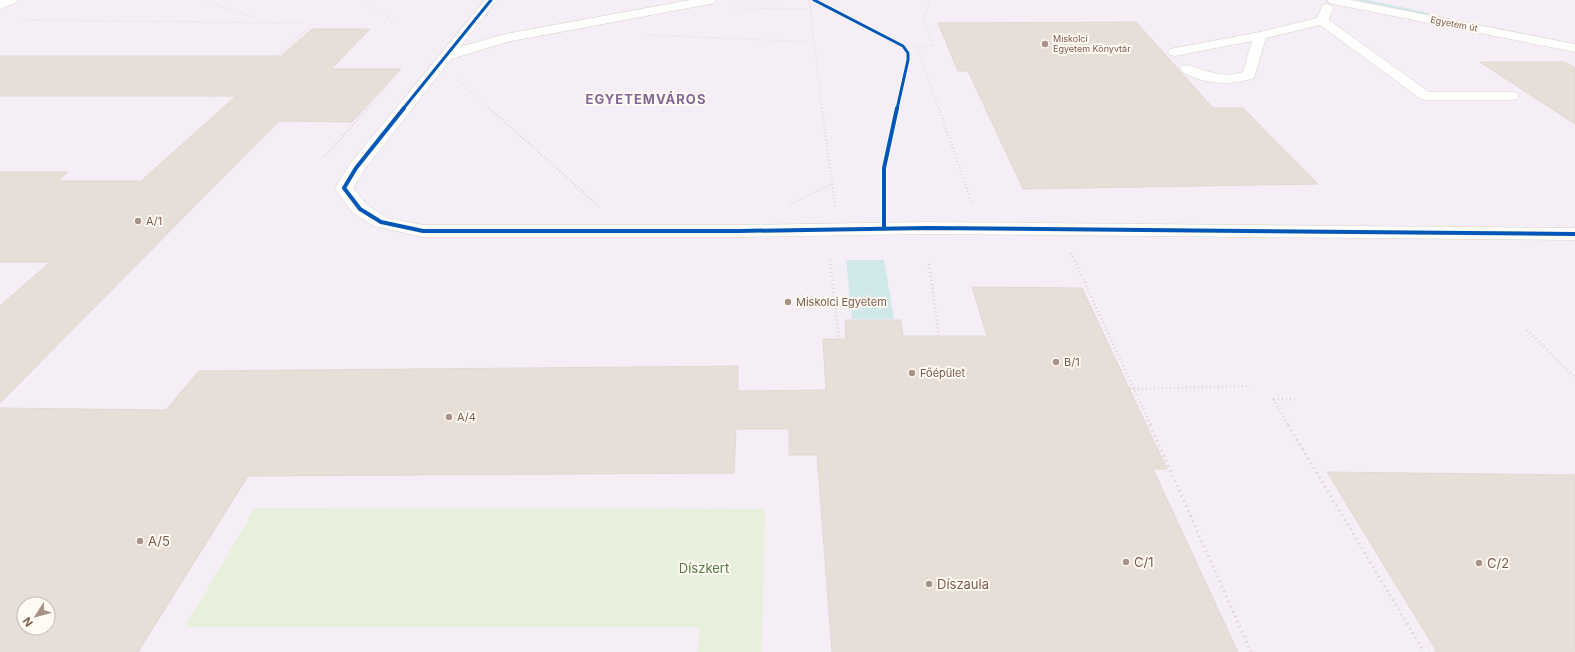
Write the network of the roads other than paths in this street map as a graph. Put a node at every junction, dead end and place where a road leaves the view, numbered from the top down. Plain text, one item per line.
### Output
1 (11, 0) edge
2 (491, 0) edge
3 (710, 0) edge
4 (1331, 0) edge
5 (0, 6) edge
6 (1322, 21) junction
7 (1260, 36) junction
8 (1572, 48) edge
9 (1175, 52) dead end
10 (442, 60) junction
11 (1575, 61) edge
12 (1187, 69) dead end
13 (1512, 96) dead end
14 (1575, 234) edge

1 - 5 street
2 - 10 street
3 - 10 street
4 - 6 street
4 - 8 street, Egyetem út
6 - 7 street
6 - 13 street
7 - 9 street
7 - 12 street
8 - 11 street
10 - 14 street

